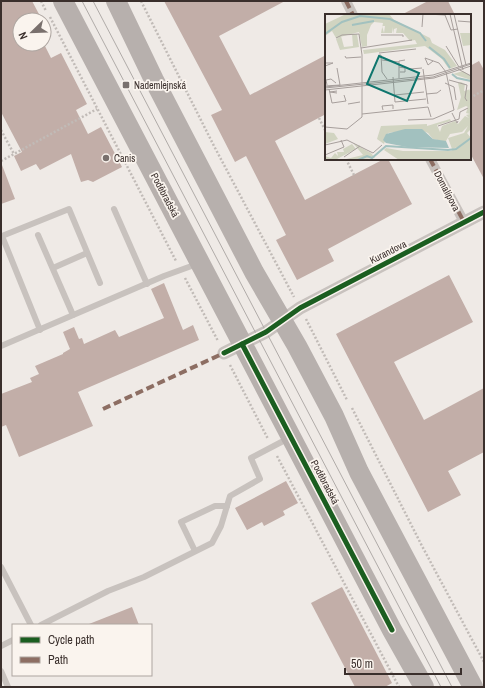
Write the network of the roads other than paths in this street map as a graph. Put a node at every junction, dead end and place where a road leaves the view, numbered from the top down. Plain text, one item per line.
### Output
1 (63, 1) edge
2 (116, 1) edge
3 (346, 1) edge
4 (352, 14) edge
5 (431, 160) edge
6 (114, 209) dead end
7 (484, 212) edge
8 (464, 222) junction
9 (38, 235) dead end
10 (87, 253) junction
11 (201, 263) junction
12 (53, 268) junction
13 (100, 283) dead end
14 (147, 284) junction
15 (73, 315) junction
16 (282, 320) junction
17 (40, 330) junction
18 (242, 344) junction
19 (1, 346) edge
20 (224, 354) dead end
21 (291, 437) junction
22 (227, 506) junction
23 (195, 551) junction
24 (1, 567) edge
25 (30, 624) edge
26 (43, 624) edge
27 (12, 640) edge
28 (1, 646) edge
29 (1, 671) edge
30 (8, 687) edge
31 (424, 687) edge
32 (473, 687) edge

1 - 11 main road, Poděbradská
2 - 16 main road
3 - 4 street
5 - 8 street, Domalípova
6 - 14 lane
7 - 8 street, Kurandova
8 - 16 street, Kurandova
9 - 12 lane
10 - 12 lane
10 - 13 lane
10 - 17 lane
11 - 14 lane
11 - 18 main road, Poděbradská
12 - 15 lane
14 - 15 lane
15 - 17 lane
16 - 18 street, Kurandova
16 - 32 main road
17 - 19 lane
18 - 20 street, Kurandova
18 - 21 main road, Poděbradská
21 - 22 lane
21 - 31 main road, Poděbradská
22 - 23 lane
22 - 23 lane
23 - 26 lane
24 - 25 lane
27 - 28 lane
29 - 30 lane

